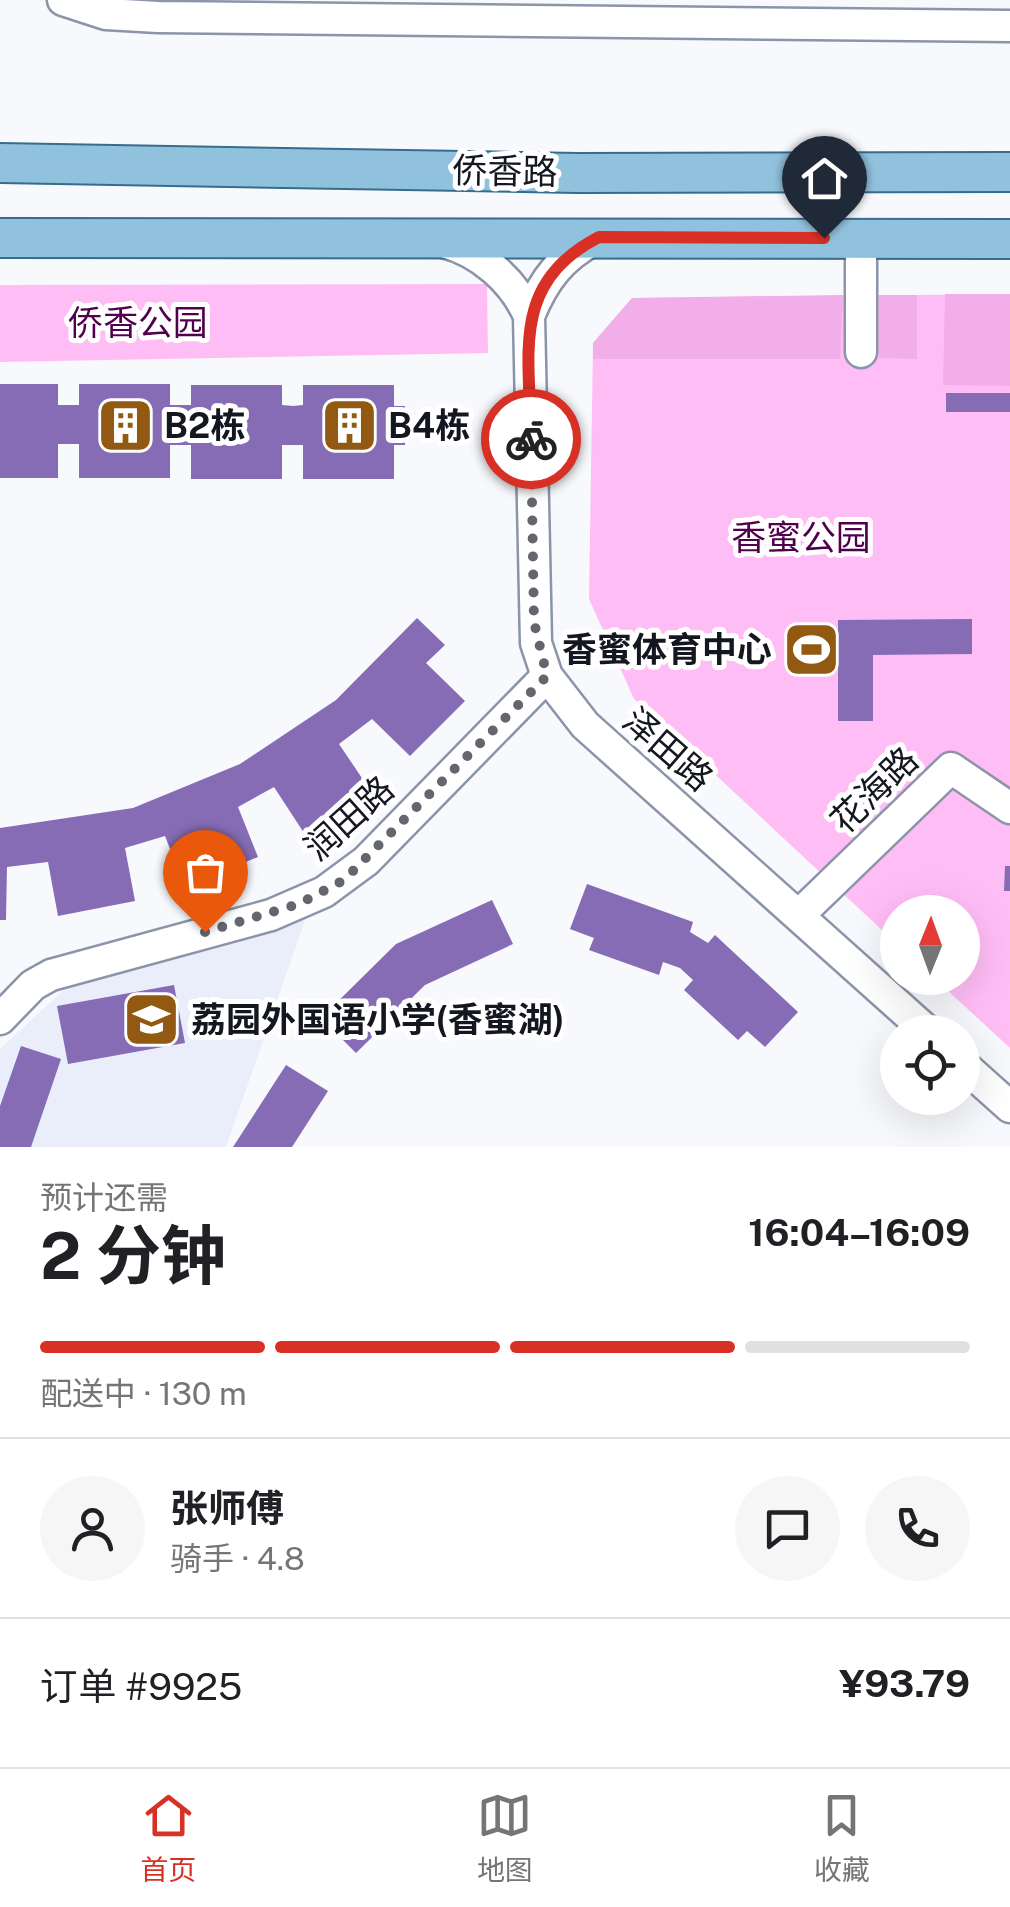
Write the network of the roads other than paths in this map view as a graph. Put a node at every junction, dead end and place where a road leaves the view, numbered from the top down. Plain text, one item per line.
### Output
1 (63, 0) edge
2 (1010, 26) edge
3 (0, 163) edge
4 (496, 171) junction
5 (1010, 172) edge
6 (577, 173) junction
7 (495, 236) junction
8 (422, 237) junction
9 (588, 237) junction
10 (0, 238) edge
11 (861, 238) junction
12 (1010, 239) edge
13 (529, 316) junction
14 (861, 352) dead end
15 (547, 676) junction
16 (1010, 808) edge
17 (799, 915) junction
18 (909, 1015) edge
19 (0, 1019) edge
20 (980, 1080) edge
21 (1010, 1108) edge

1 - 2 street
3 - 4 main road, 侨香路
4 - 6 main road, 侨香路
4 - 7 main road
5 - 6 main road, 侨香路
6 - 9 main road
7 - 8 main road, 侨香路
7 - 9 main road, 侨香路
8 - 10 main road, 侨香路
8 - 13 street
9 - 11 main road, 侨香路
9 - 13 street, 泽田路
11 - 12 main road, 侨香路
11 - 14 street
13 - 15 street, 泽田路
15 - 17 street, 泽田路
15 - 19 street, 润田路
16 - 17 street, 花海路
17 - 18 street, 泽田路
20 - 21 street

